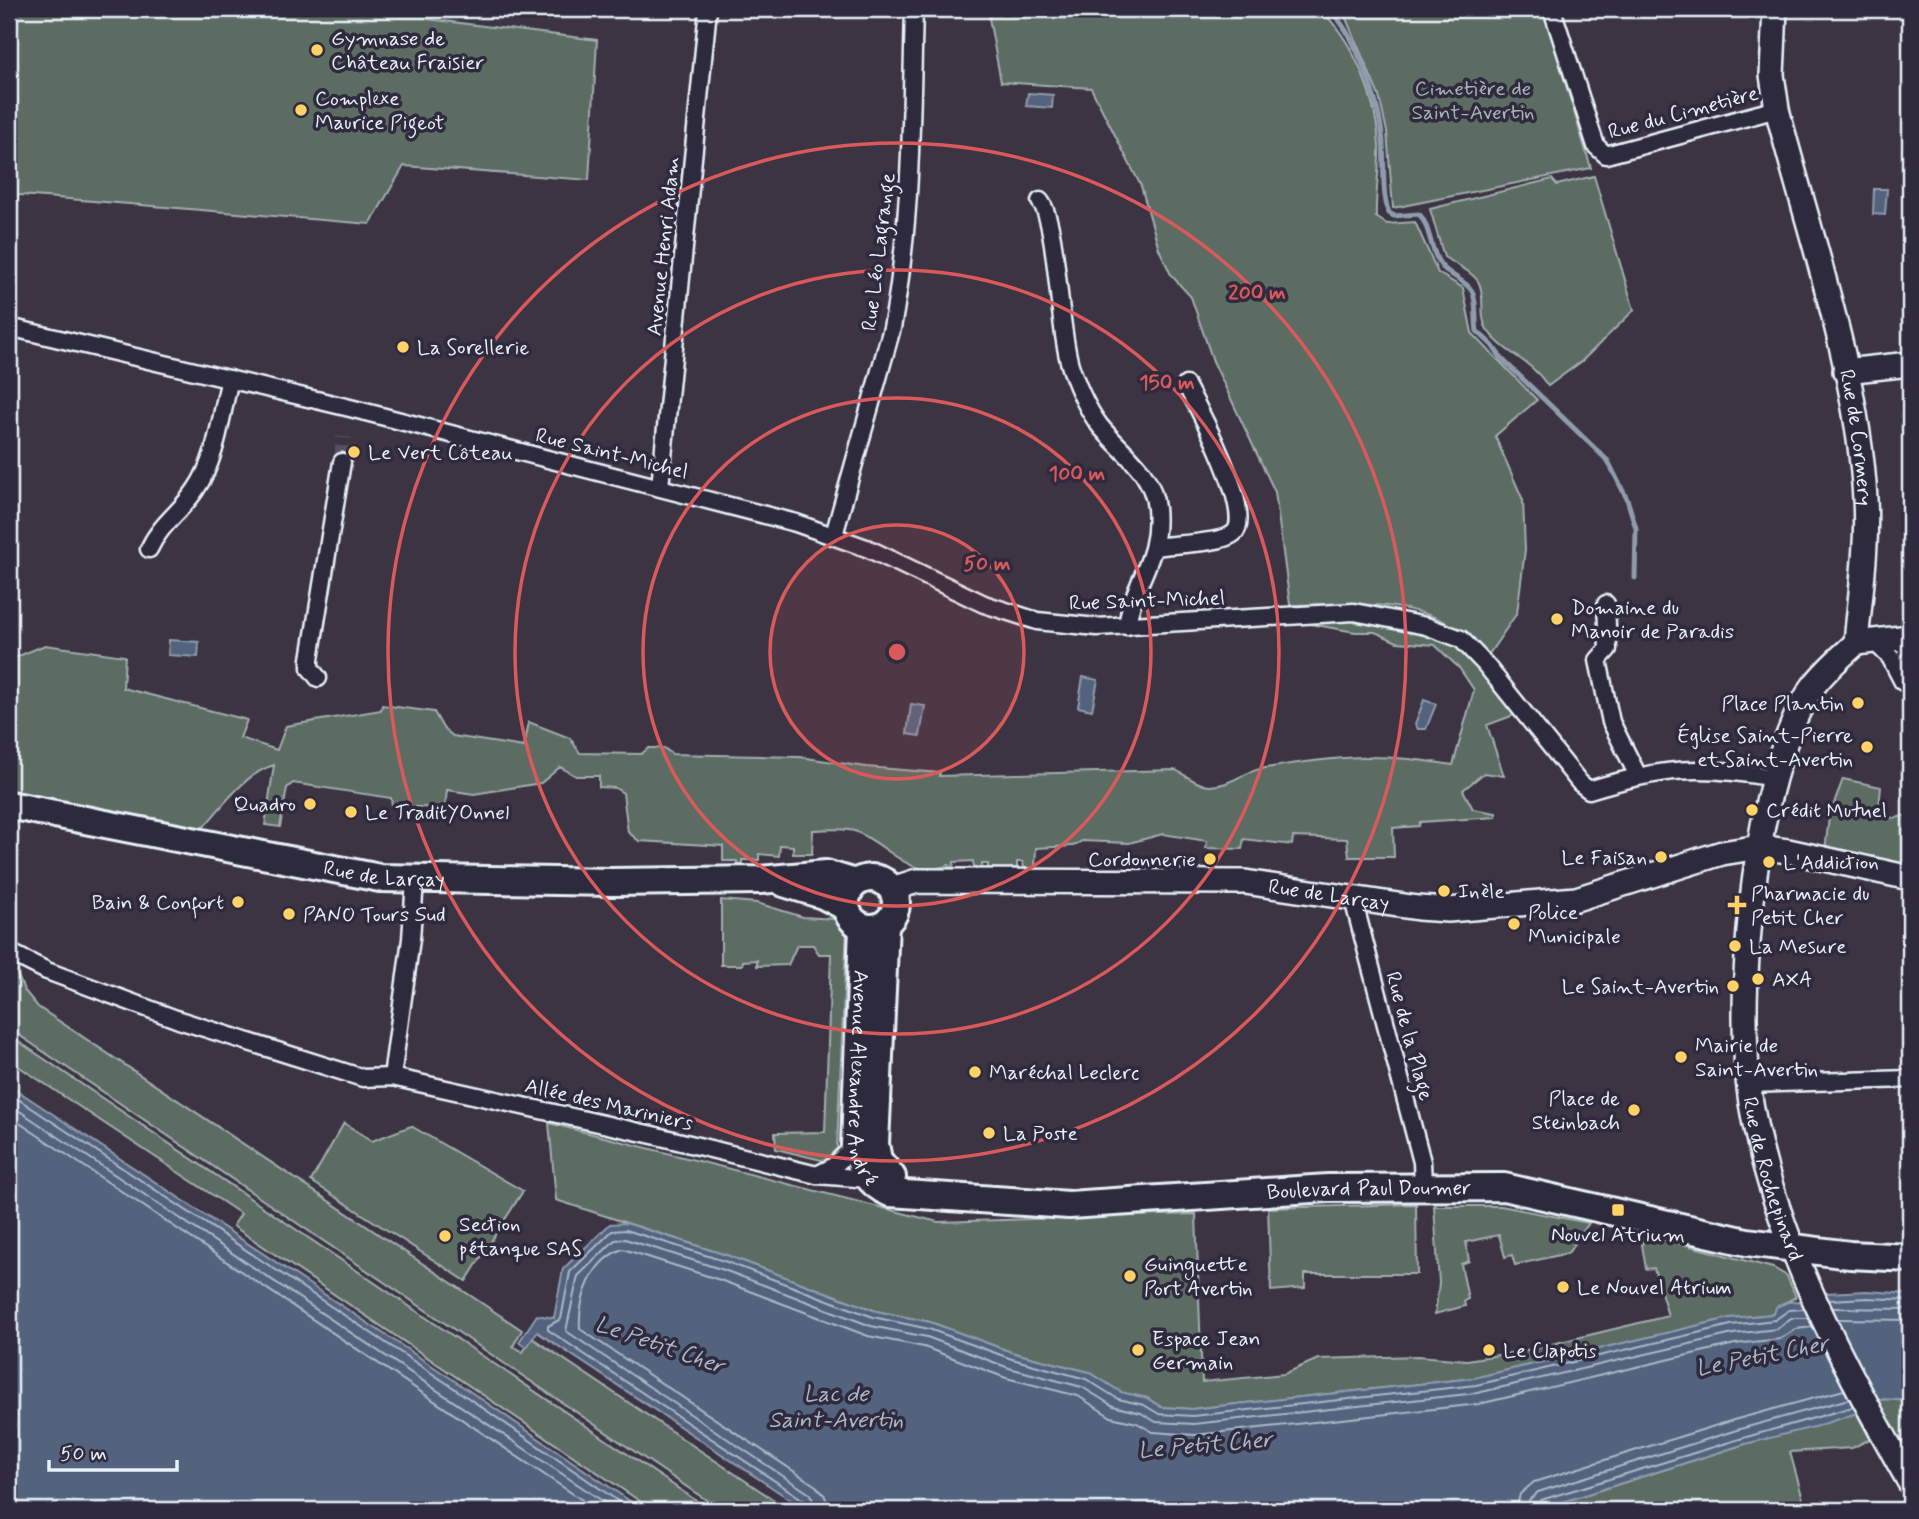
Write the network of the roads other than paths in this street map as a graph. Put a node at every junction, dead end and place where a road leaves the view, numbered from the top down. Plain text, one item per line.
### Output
1 (708, 9) edge
2 (914, 9) edge
3 (1552, 9) edge
4 (1775, 9) edge
5 (1777, 109) junction
6 (1040, 201) dead end
7 (9, 327) edge
8 (1910, 364) edge
9 (1845, 371) junction
10 (230, 379) junction
11 (1186, 384) dead end
12 (342, 462) tunnel mouth
13 (660, 487) junction
14 (834, 535) junction
15 (1155, 547) junction
16 (149, 548) dead end
17 (1606, 604) dead end
18 (1127, 626) junction
19 (1909, 638) edge
20 (1866, 642) junction
21 (318, 678) dead end
22 (1903, 682) junction
23 (1910, 698) edge
24 (1638, 776) junction
25 (1774, 778) junction
26 (9, 805) edge
27 (1759, 847) junction
28 (1910, 878) edge
29 (415, 880) junction
30 (892, 889) junction
31 (1353, 899) junction
32 (862, 910) junction
33 (9, 952) edge
34 (392, 1077) junction
35 (1910, 1079) edge
36 (1749, 1084) junction
37 (855, 1144) junction
38 (817, 1175) junction
39 (869, 1180) junction
40 (1423, 1185) junction
41 (938, 1197) junction
42 (1793, 1249) junction
43 (1910, 1258) edge
44 (1910, 1483) edge

1 - 13 street, Avenue Henri Adam
2 - 14 street, Rue Léo Lagrange
3 - 5 street, Rue du Cimetière
4 - 5 main road, Rue de Cormery
5 - 9 main road, Rue de Cormery
6 - 15 street
7 - 10 street, Rue Saint-Michel
8 - 9 main road
9 - 20 main road, Rue de Cormery
10 - 13 street, Rue Saint-Michel
10 - 16 street
11 - 15 street
12 - 21 street
13 - 14 street, Rue Saint-Michel
14 - 18 street, Rue Saint-Michel
15 - 18 street
17 - 24 street
18 - 24 street, Rue Saint-Michel
19 - 20 main road
19 - 22 street
20 - 22 street
20 - 25 main road
22 - 23 street
24 - 25 street, Rue Saint-Michel
25 - 27 main road
26 - 29 main road, Rue de Larçay
27 - 28 main road, Rue de Larçay
27 - 31 main road, Rue de Larçay
27 - 36 main road, Rue de Rochepinard
29 - 32 main road, Rue de Larçay
29 - 34 street
30 - 31 main road, Rue de Larçay
30 - 32 main road
30 - 32 main road
31 - 40 street, Rue de la Plage
32 - 37 main road, Avenue Alexandre André
32 - 41 main road, Avenue Alexandre André
33 - 34 street, Allée des Mariniers
34 - 38 street, Allée des Mariniers
35 - 36 street
36 - 42 main road, Rue de Rochepinard
37 - 38 street
37 - 39 main road, Avenue Alexandre André
38 - 39 street, Allée des Mariniers
39 - 41 main road, Avenue Alexandre André
40 - 41 main road, Boulevard Paul Doumer
40 - 42 main road, Boulevard Paul Doumer
42 - 43 main road, Boulevard Paul Doumer
42 - 44 main road, Rue de Rochepinard

